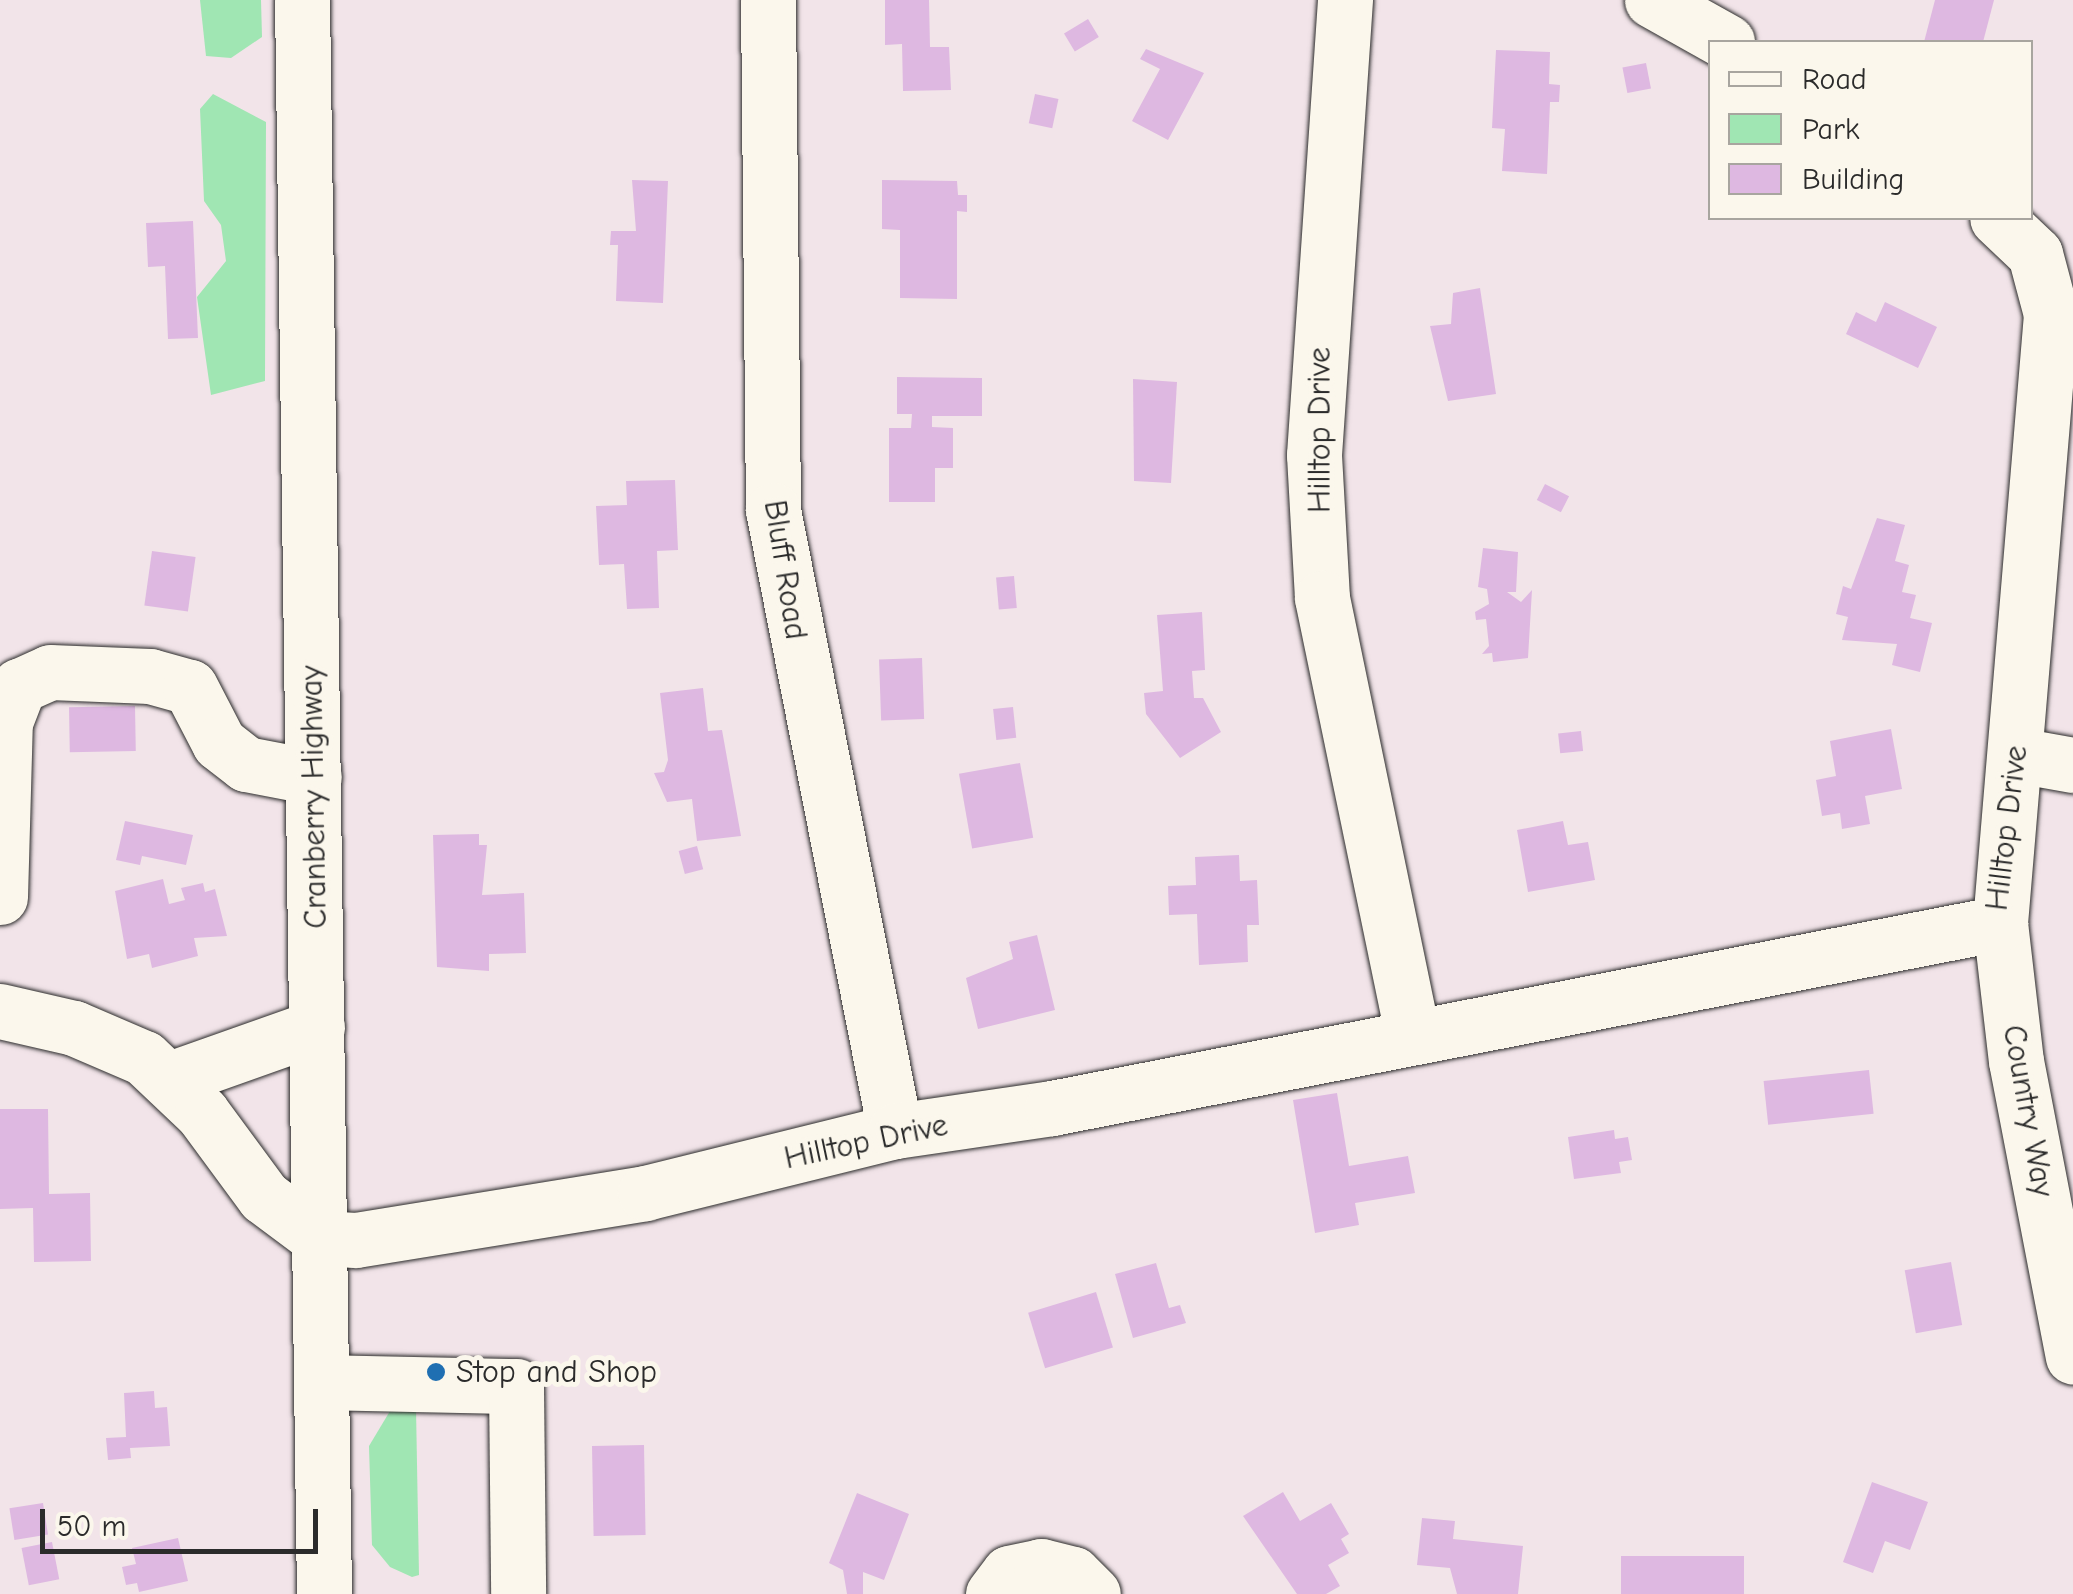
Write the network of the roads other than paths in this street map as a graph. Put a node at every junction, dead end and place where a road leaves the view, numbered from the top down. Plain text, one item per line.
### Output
1 (302, 0) edge
2 (768, 0) edge
3 (1344, 0) edge
4 (1652, 0) edge
5 (1723, 40) edge
6 (1998, 220) edge
7 (2017, 755) junction
8 (2073, 766) edge
9 (314, 777) junction
10 (0, 898) edge
11 (2000, 923) junction
12 (0, 1011) edge
13 (317, 1027) junction
14 (1412, 1032) junction
15 (170, 1079) junction
16 (895, 1131) junction
17 (319, 1238) junction
18 (2073, 1356) edge
19 (322, 1382) junction
20 (324, 1594) edge
21 (518, 1594) edge
22 (993, 1594) edge
23 (1093, 1594) edge

1 - 9 street, Cranberry Highway
2 - 16 street, Bluff Road
3 - 14 street, Hilltop Drive
4 - 5 street
6 - 7 street, Hilltop Drive
7 - 8 street
7 - 11 street, Hilltop Drive
9 - 10 street
9 - 13 street, Cranberry Highway
11 - 14 street, Hilltop Drive
11 - 18 street, Country Way
12 - 15 street
13 - 15 street
13 - 17 street, Cranberry Highway
14 - 16 street, Hilltop Drive
15 - 17 street
16 - 17 street, Hilltop Drive
17 - 19 street, Cranberry Highway
19 - 20 street, Cranberry Highway
19 - 21 street
22 - 23 street

